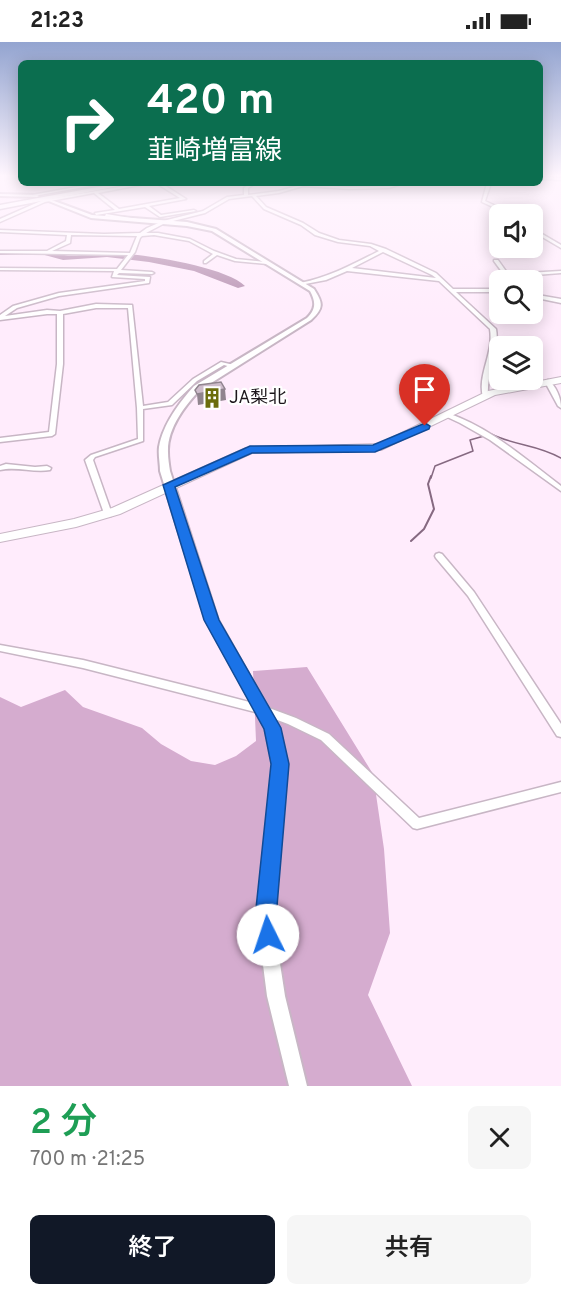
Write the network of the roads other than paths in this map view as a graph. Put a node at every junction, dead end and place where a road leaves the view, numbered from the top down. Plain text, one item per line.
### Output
1 (161, 224) edge
2 (175, 224) edge
3 (301, 224) edge
4 (0, 231) edge
5 (147, 231) junction
6 (69, 233) junction
7 (142, 234) junction
8 (158, 234) junction
9 (543, 236) edge
10 (561, 247) edge
11 (384, 250) junction
12 (0, 252) edge
13 (49, 252) junction
14 (216, 254) junction
15 (127, 257) junction
16 (496, 261) dead end
17 (206, 262) dead end
18 (265, 263) junction
19 (0, 268) edge
20 (345, 269) junction
21 (503, 270) edge
22 (117, 271) junction
23 (561, 272) edge
24 (152, 273) dead end
25 (543, 274) edge
26 (440, 280) junction
27 (302, 284) junction
28 (450, 290) junction
29 (489, 291) edge
30 (543, 297) edge
31 (561, 301) edge
32 (60, 314) junction
33 (0, 318) edge
34 (231, 365) junction
35 (561, 380) edge
36 (548, 382) junction
37 (484, 396) junction
38 (561, 406) edge
39 (140, 408) junction
40 (463, 408) junction
41 (447, 415) junction
42 (464, 421) junction
43 (0, 440) edge
44 (0, 468) edge
45 (48, 468) dead end
46 (169, 485) junction
47 (561, 489) edge
48 (108, 514) junction
49 (0, 538) edge
50 (439, 556) dead end
51 (0, 648) edge
52 (261, 709) junction
53 (561, 733) edge
54 (561, 787) edge
55 (298, 1086) edge

1 - 5 street
2 - 18 street
3 - 11 street
4 - 6 street
5 - 7 street
5 - 8 street
6 - 7 street
6 - 13 street
7 - 8 street
7 - 15 street
8 - 14 street
9 - 10 street
11 - 20 street
11 - 26 street
12 - 13 street
13 - 15 street
14 - 17 street
14 - 18 street
15 - 22 street
16 - 21 street
18 - 27 street
19 - 22 street
20 - 26 street
20 - 27 street
22 - 24 street
22 - 33 street
23 - 25 street
26 - 28 street
27 - 34 street
28 - 29 street
28 - 37 street
30 - 31 street
32 - 33 street
32 - 39 street
32 - 43 street
34 - 39 street
34 - 46 street
35 - 36 main road
36 - 37 main road
36 - 38 street
37 - 40 main road
39 - 48 street
40 - 41 main road
40 - 42 street
41 - 42 street
41 - 46 main road
42 - 47 street
44 - 45 street
46 - 48 main road
46 - 52 street
48 - 49 main road
50 - 53 street
51 - 52 street
52 - 54 street
52 - 55 street

